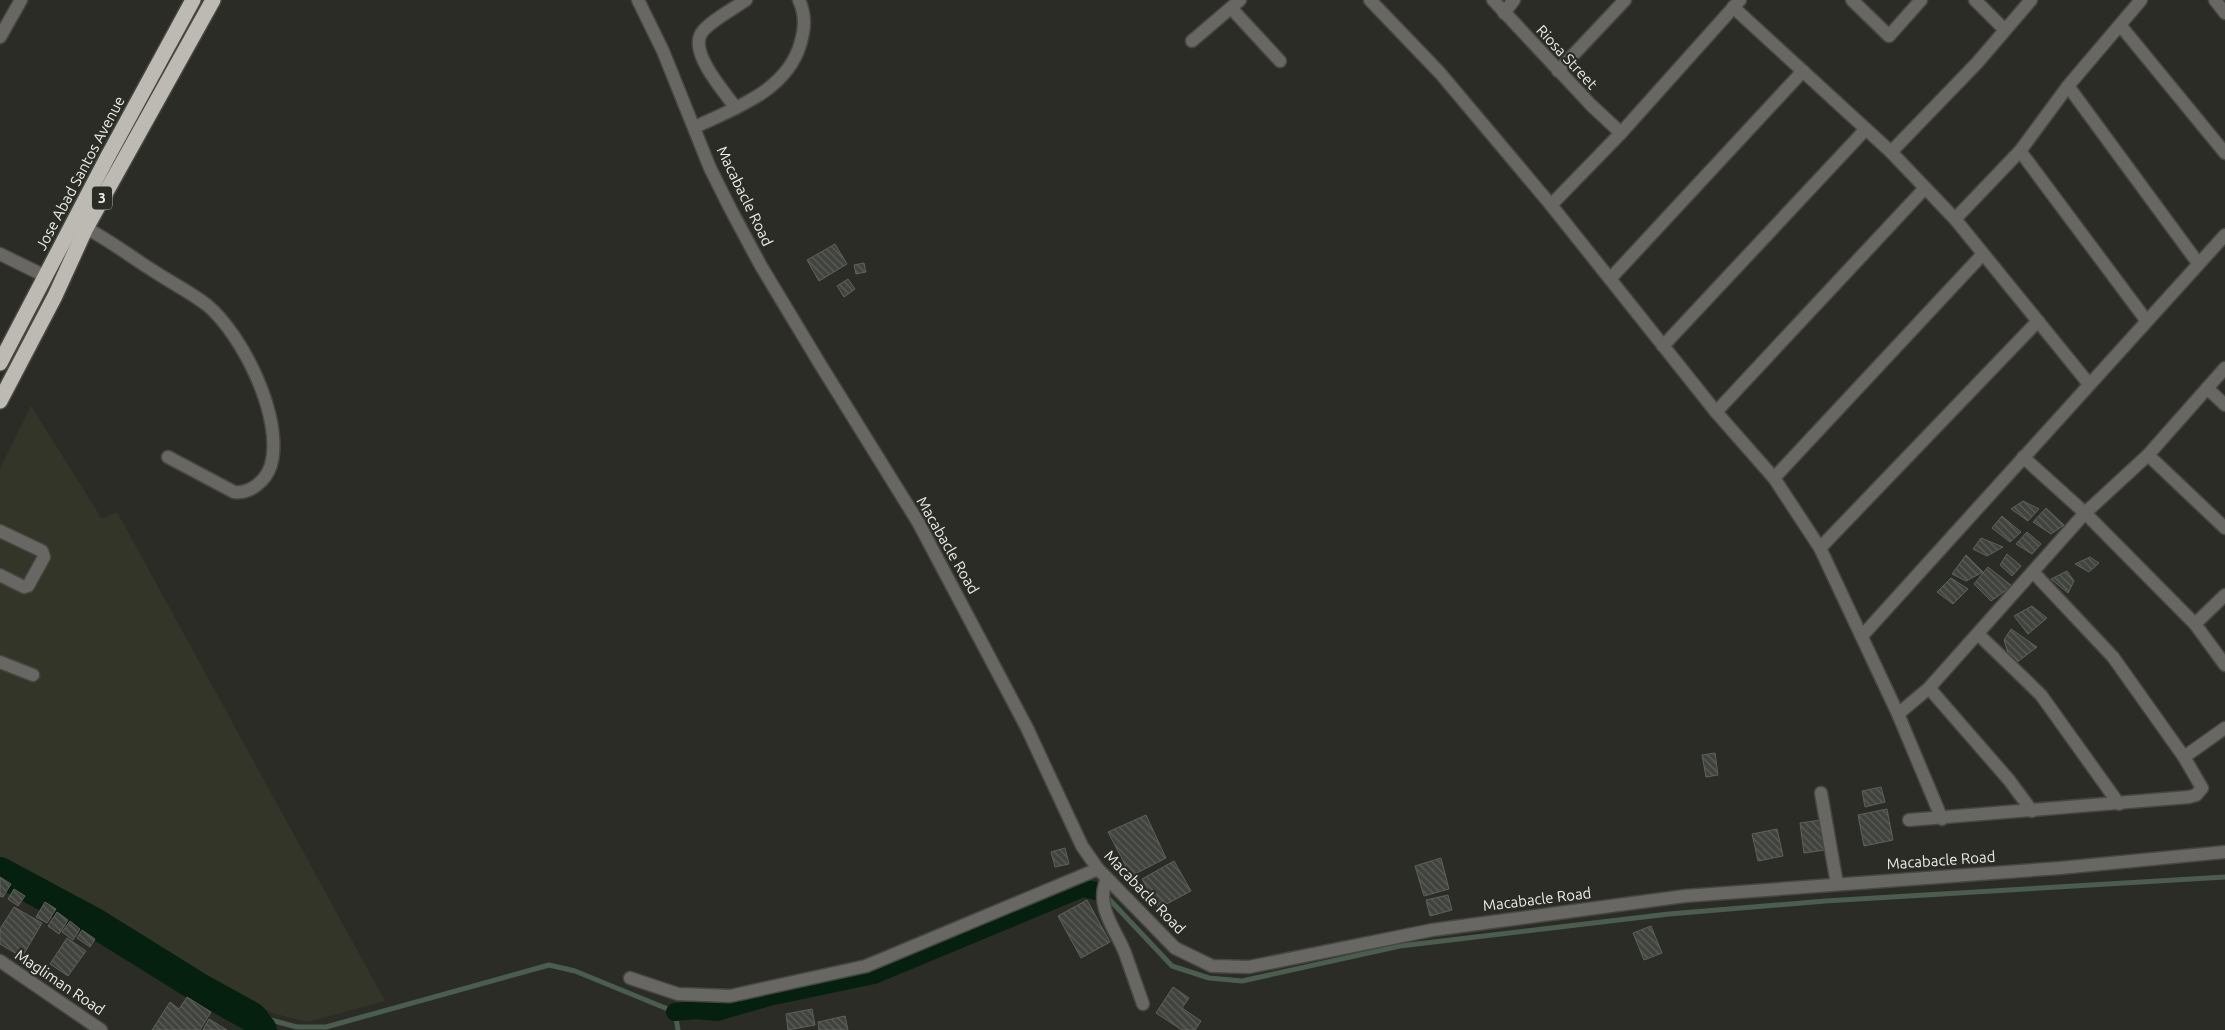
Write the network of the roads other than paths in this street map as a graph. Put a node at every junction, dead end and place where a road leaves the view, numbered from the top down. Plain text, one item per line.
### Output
1 (21, 0) edge
2 (193, 0) edge
3 (213, 0) edge
4 (638, 0) edge
5 (746, 0) edge
6 (799, 0) edge
7 (1370, 0) edge
8 (1493, 0) edge
9 (1514, 0) edge
10 (1625, 0) edge
11 (1852, 0) edge
12 (1921, 0) edge
13 (1975, 0) edge
14 (2031, 0) edge
15 (2141, 0) edge
16 (2215, 0) edge
17 (1236, 4) edge
18 (1737, 4) edge
19 (2225, 12) edge
20 (1504, 13) junction
21 (2120, 25) junction
22 (2005, 30) junction
23 (0, 37) edge
24 (1192, 41) dead end
25 (1280, 61) dead end
26 (1558, 71) junction
27 (1803, 71) junction
28 (2068, 86) junction
29 (736, 108) junction
30 (694, 127) junction
31 (1866, 129) junction
32 (1621, 133) junction
33 (2020, 151) junction
34 (1891, 152) junction
35 (2225, 153) edge
36 (1925, 188) junction
37 (1551, 205) junction
38 (1955, 219) junction
39 (80, 225) junction
40 (2225, 235) edge
41 (0, 254) edge
42 (1984, 254) junction
43 (2198, 263) junction
44 (45, 276) junction
45 (1610, 279) junction
46 (2146, 320) junction
47 (2038, 321) junction
48 (1663, 346) junction
49 (0, 363) edge
50 (2225, 368) edge
51 (2089, 384) junction
52 (2207, 388) junction
53 (0, 401) edge
54 (2225, 405) edge
55 (1716, 412) junction
56 (2148, 455) junction
57 (168, 457) dead end
58 (2023, 457) junction
59 (1774, 478) junction
60 (2085, 513) junction
61 (2225, 528) edge
62 (0, 531) edge
63 (1820, 548) junction
64 (2034, 572) junction
65 (0, 575) edge
66 (2225, 595) edge
67 (2196, 624) junction
68 (1978, 634) junction
69 (1862, 636) junction
70 (0, 662) edge
71 (2225, 665) edge
72 (34, 676) dead end
73 (1929, 688) junction
74 (1898, 714) junction
75 (2225, 728) edge
76 (2184, 758) junction
77 (1821, 793) dead end
78 (2119, 804) junction
79 (2032, 811) junction
80 (1942, 819) junction
81 (1908, 820) dead end
82 (2225, 852) edge
83 (1098, 868) junction
84 (1110, 881) junction
85 (1837, 884) junction
86 (0, 961) edge
87 (630, 978) dead end
88 (1143, 1004) dead end
89 (101, 1030) edge

1 - 23 street
2 - 39 highway, Jose Abad Santos Avenue / 3
3 - 39 highway, Jose Abad Santos Avenue / 3
4 - 30 street, Macabacle Road
5 - 29 street
6 - 29 street
7 - 37 street
8 - 20 street, Riosa Street
9 - 20 street
10 - 26 street
11 - 12 street
13 - 22 street
14 - 22 street
15 - 21 street
16 - 19 street
17 - 24 street
17 - 25 street
18 - 27 street
18 - 32 street
20 - 26 street, Riosa Street
21 - 28 street
21 - 35 street
22 - 34 street
26 - 32 street, Riosa Street
27 - 31 street
27 - 45 street
28 - 33 street
28 - 43 street
29 - 30 street
30 - 83 street, Macabacle Road
31 - 34 street
31 - 48 street
32 - 37 street
33 - 38 street
33 - 46 street
34 - 36 street
36 - 38 street
36 - 55 street
37 - 45 street
38 - 42 street
39 - 44 highway, Jose Abad Santos Avenue / 3
39 - 53 highway, Jose Abad Santos Avenue / 3
39 - 57 street
40 - 43 street
41 - 44 street
42 - 47 street
42 - 59 street
43 - 46 street
44 - 49 highway, Jose Abad Santos Avenue / 3
45 - 48 street
46 - 51 street
47 - 51 street
47 - 63 street
48 - 55 street
50 - 52 street
51 - 58 street
52 - 54 street
52 - 56 street
55 - 59 street
56 - 60 street
56 - 61 street
58 - 60 street
58 - 69 street
59 - 63 street
60 - 64 street
60 - 67 street
62 - 65 street
63 - 69 street
64 - 68 street
64 - 76 street
66 - 67 street
67 - 71 street
68 - 73 street
68 - 78 street
69 - 74 street
70 - 72 street
73 - 74 street
73 - 79 street
74 - 80 street
75 - 76 street
76 - 78 street
77 - 85 street
78 - 79 street
79 - 80 street
80 - 81 street
82 - 85 street, Macabacle Road
83 - 84 street, Macabacle Road
83 - 87 street
84 - 85 street, Macabacle Road
84 - 88 street
86 - 89 street, Magliman Road

